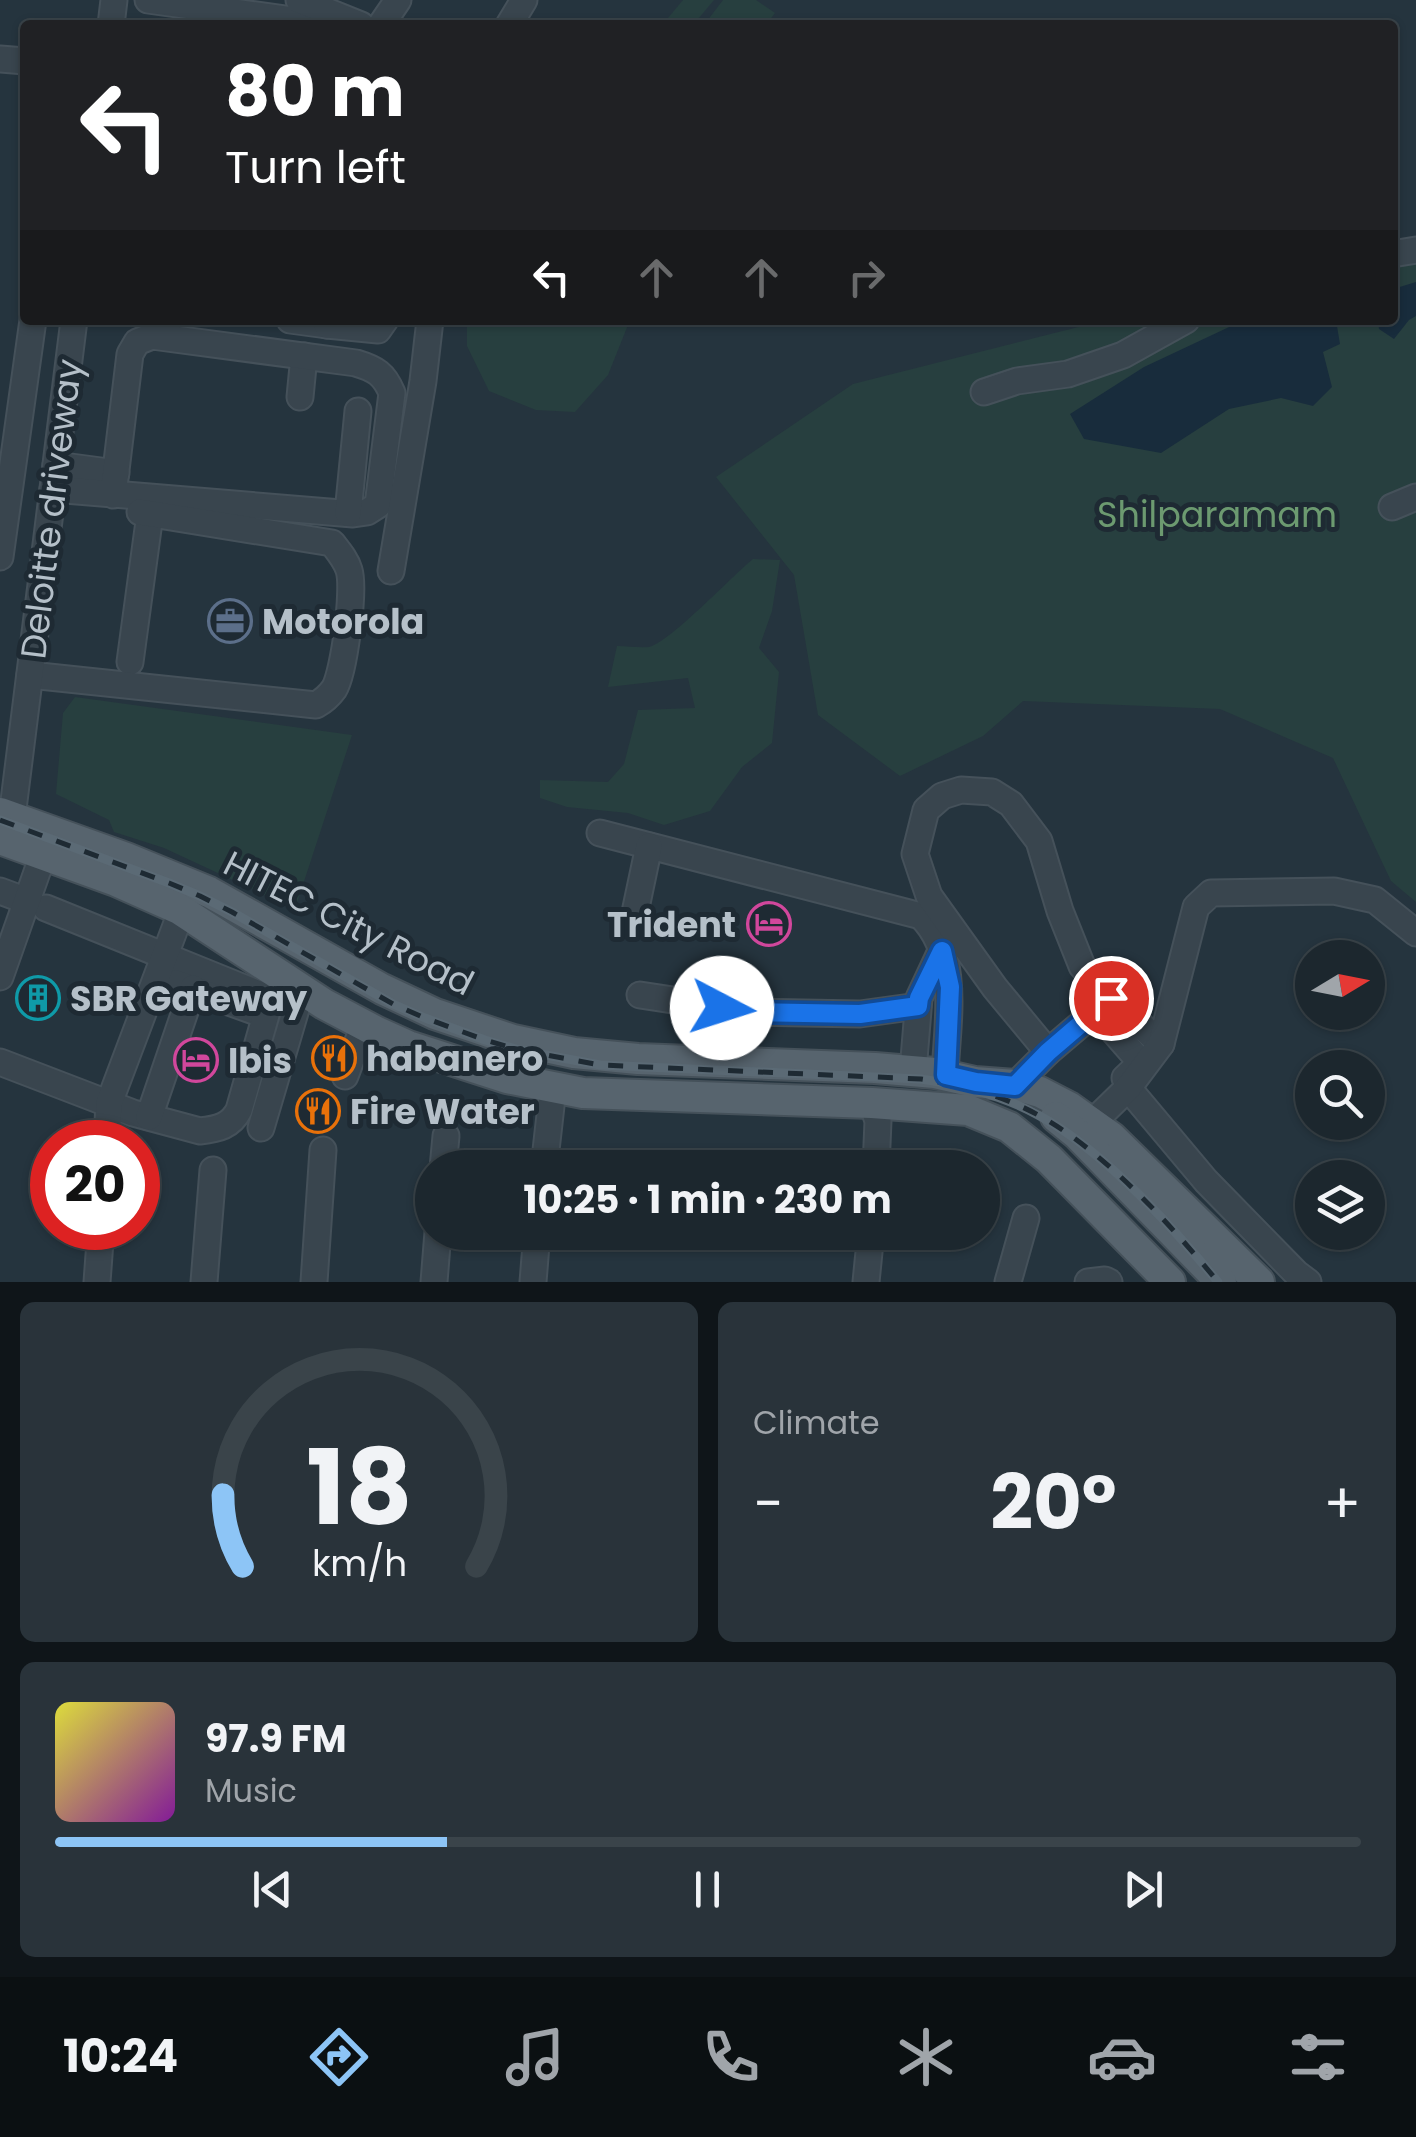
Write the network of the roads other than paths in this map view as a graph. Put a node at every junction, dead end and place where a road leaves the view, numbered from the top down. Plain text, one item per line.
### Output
1 (148, 0) edge
2 (299, 0) edge
3 (292, 20) edge
4 (349, 20) edge
5 (32, 325) edge
6 (73, 325) edge
7 (342, 325) edge
8 (382, 325) edge
9 (429, 325) edge
10 (1177, 325) edge
11 (304, 356) junction
12 (984, 392) dead end
13 (300, 397) dead end
14 (358, 411) dead end
15 (53, 484) junction
16 (114, 484) junction
17 (1416, 497) edge
18 (1392, 507) dead end
19 (348, 513) junction
20 (150, 514) junction
21 (46, 540) junction
22 (2, 546) edge
23 (391, 571) dead end
24 (130, 662) dead end
25 (30, 675) junction
26 (4, 823) edge
27 (600, 833) dead end
28 (649, 846) junction
29 (43, 854) junction
30 (0, 891) edge
31 (37, 905) junction
32 (178, 910) junction
33 (633, 922) dead end
34 (1416, 933) edge
35 (942, 951) junction
36 (160, 965) junction
37 (0, 977) edge
38 (193, 988) junction
39 (640, 995) dead end
40 (1104, 1004) junction
41 (268, 1006) junction
42 (918, 1006) junction
43 (364, 1025) junction
44 (1162, 1044) junction
45 (1048, 1052) junction
46 (0, 1062) edge
47 (912, 1072) junction
48 (946, 1075) junction
49 (346, 1076) dead end
50 (550, 1085) junction
51 (1015, 1086) junction
52 (1128, 1088) junction
53 (972, 1096) junction
54 (109, 1103) junction
55 (872, 1103) junction
56 (148, 1117) junction
57 (108, 1120) edge
58 (266, 1125) dead end
59 (1083, 1134) junction
60 (446, 1136) dead end
61 (322, 1150) dead end
62 (445, 1150) edge
63 (546, 1150) edge
64 (877, 1150) edge
65 (213, 1170) dead end
66 (1026, 1218) dead end
67 (99, 1250) edge
68 (437, 1250) edge
69 (536, 1250) edge
70 (869, 1250) edge
71 (97, 1282) edge
72 (204, 1282) edge
73 (314, 1282) edge
74 (434, 1282) edge
75 (533, 1282) edge
76 (866, 1282) edge
77 (1008, 1282) edge
78 (1088, 1282) edge
79 (1109, 1282) edge
80 (1170, 1282) edge
81 (1196, 1282) edge
82 (1222, 1282) edge
83 (1260, 1282) edge
84 (1308, 1282) edge

1 - 3 street
2 - 4 street
5 - 22 street
6 - 15 street, Deloitte driveway
7 - 8 street
9 - 23 street
10 - 12 street
11 - 13 street
11 - 16 street
11 - 19 street
14 - 19 street
15 - 16 street
15 - 20 street
15 - 21 street, Deloitte driveway
16 - 19 street
17 - 18 street
20 - 24 street
20 - 25 street
21 - 22 street
21 - 25 street, Deloitte driveway
25 - 26 street, Deloitte driveway
26 - 29 main road, HITEC City Road
26 - 47 main road, HITEC City Road
27 - 28 street
28 - 33 street
28 - 35 street
29 - 31 street
29 - 32 main road, HITEC City Road
30 - 31 street
31 - 36 street
31 - 37 street
32 - 36 street
32 - 43 main road, HITEC City Road
34 - 44 street
35 - 42 street
35 - 48 street
36 - 38 street
36 - 41 street
36 - 54 street
38 - 41 street
38 - 56 street
39 - 42 street
40 - 44 street
40 - 45 street
40 - 45 street
40 - 59 street
41 - 56 street
41 - 58 street
42 - 47 street
43 - 49 street
43 - 50 main road, HITEC City Road
44 - 52 street
45 - 51 street
46 - 54 street
47 - 48 main road, HITEC City Road
48 - 53 main road, HITEC City Road
50 - 55 main road, HITEC City Road
50 - 63 street
51 - 53 main road, HITEC City Road
51 - 59 main road, HITEC City Road
52 - 59 street
52 - 84 street
53 - 55 main road, HITEC City Road
53 - 59 main road
53 - 80 main road, HITEC City Road
54 - 56 street
54 - 57 street
55 - 64 street
59 - 81 main road
59 - 82 main road
59 - 83 main road, HITEC City Road
60 - 62 street
61 - 73 street
65 - 72 street
66 - 77 street
67 - 71 street
68 - 74 street
69 - 75 street
70 - 76 street
78 - 79 street

